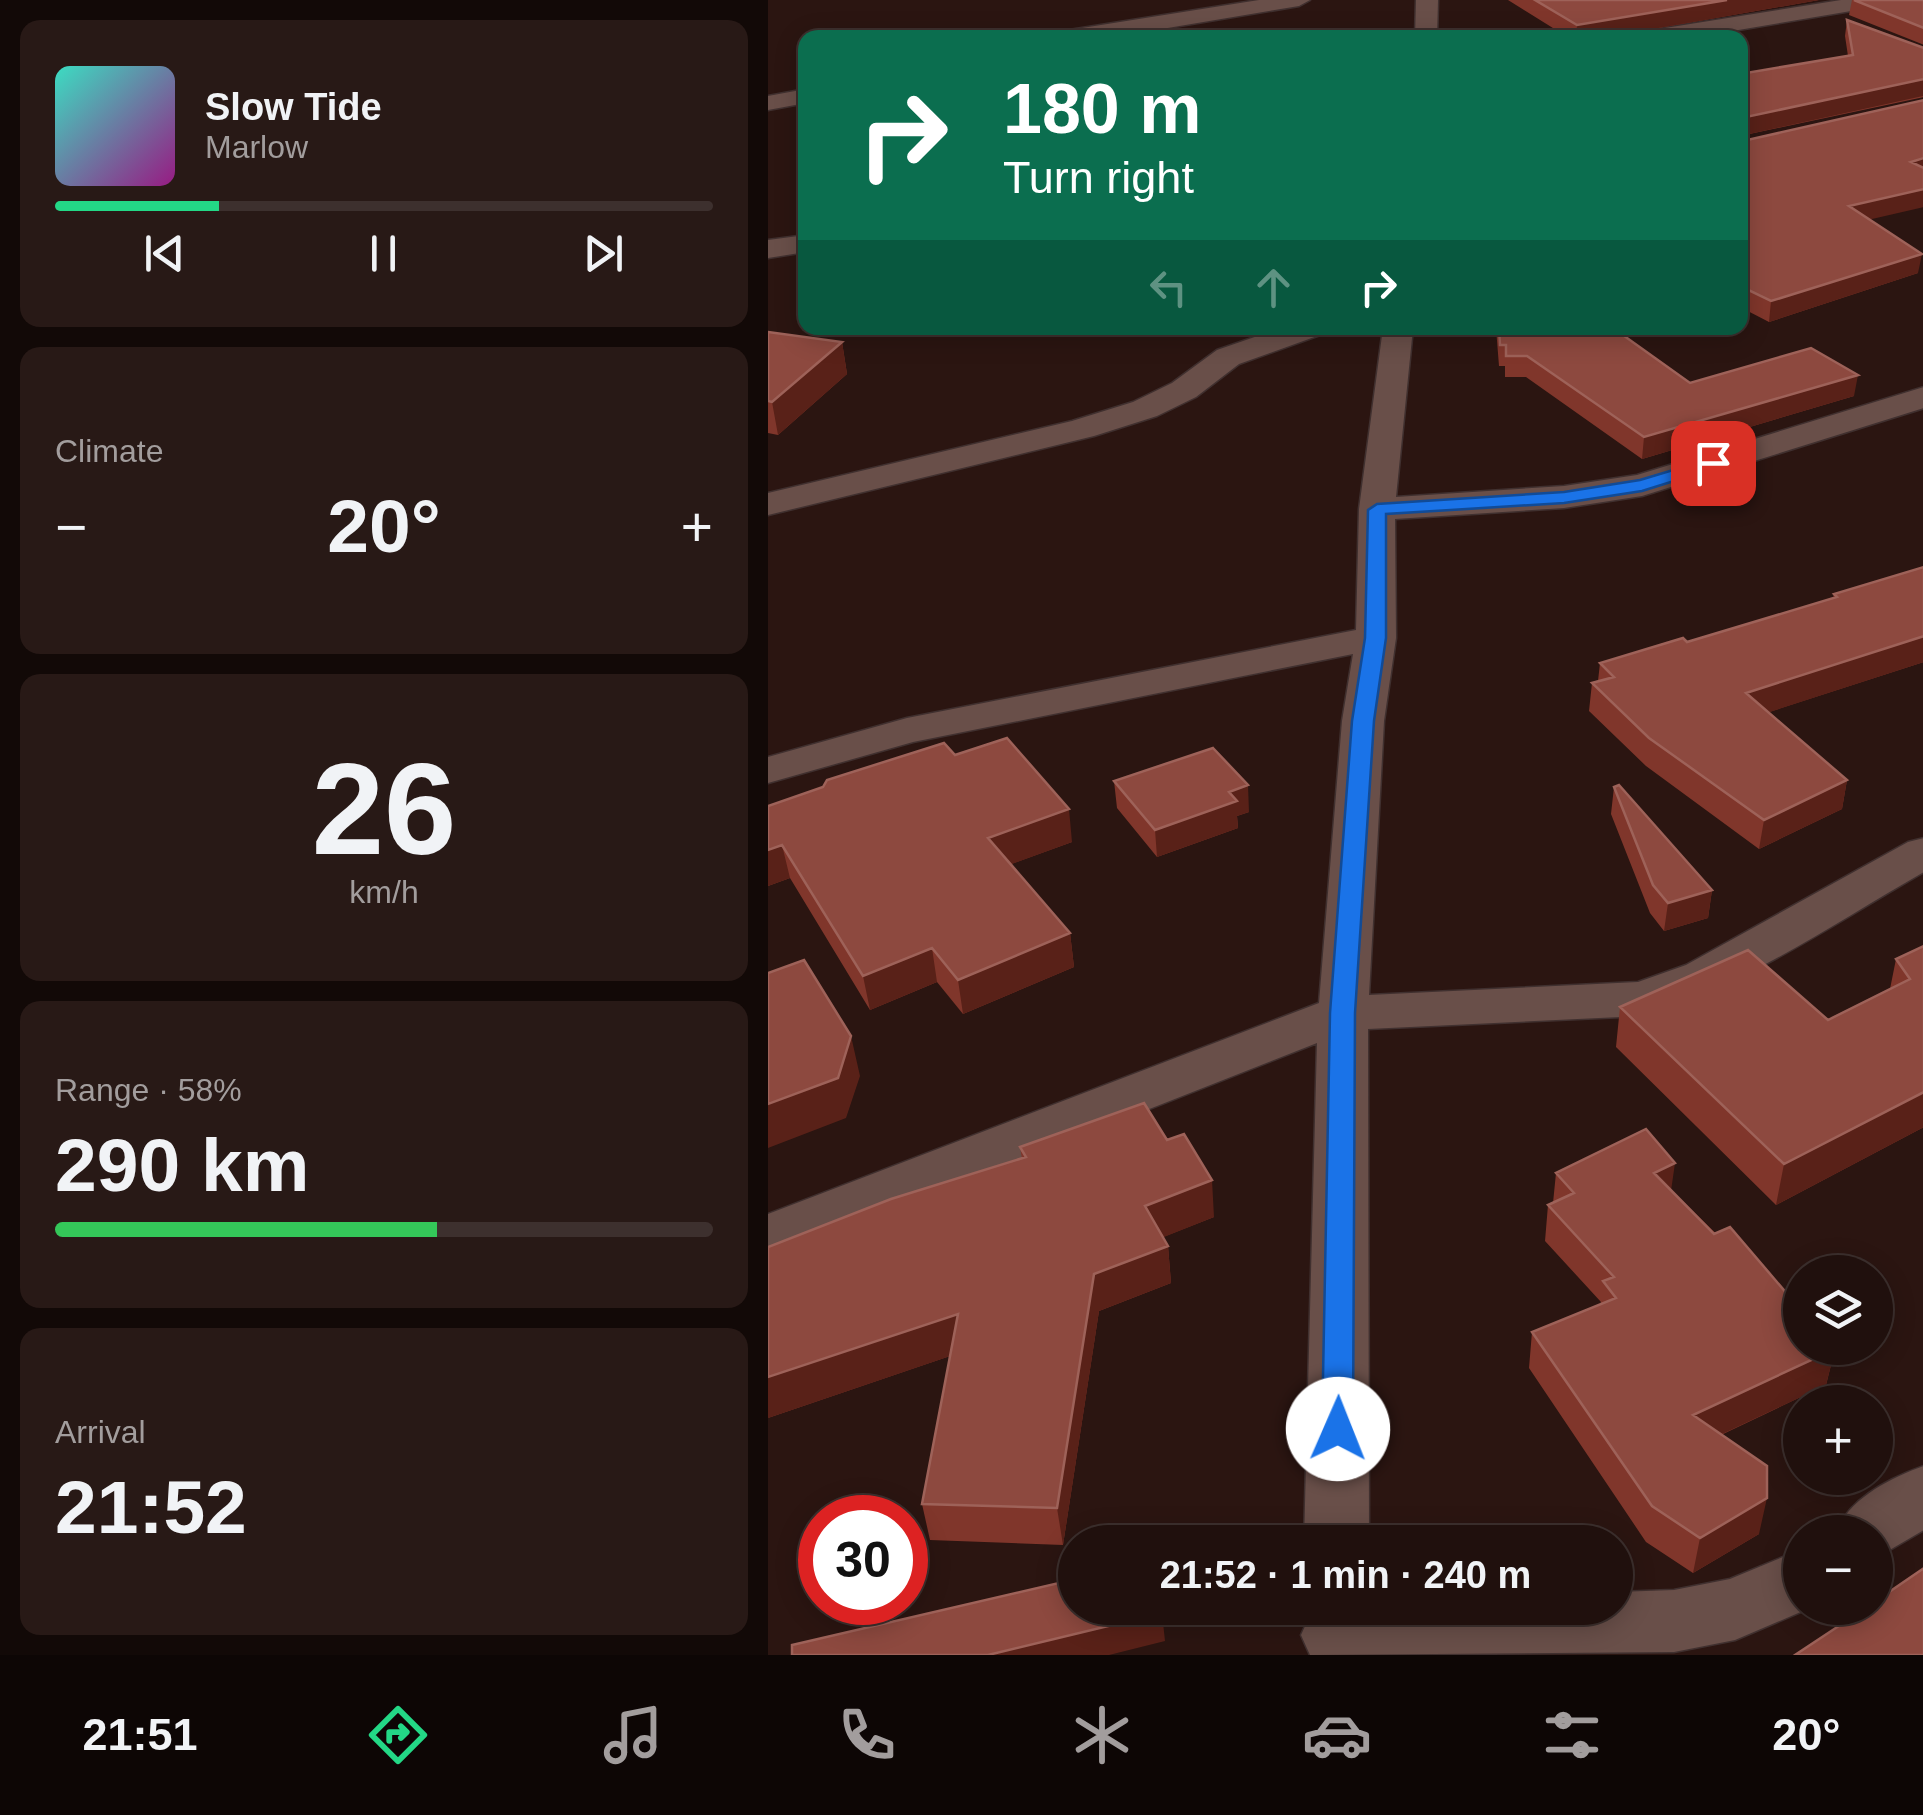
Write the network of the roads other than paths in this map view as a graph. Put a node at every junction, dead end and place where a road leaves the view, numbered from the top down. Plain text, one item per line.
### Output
1 (1300, 0) edge
2 (1428, 0) edge
3 (1882, 0) edge
4 (1813, 13) junction
5 (1850, 27) edge
6 (1111, 30) edge
7 (1426, 30) edge
8 (1699, 30) edge
9 (798, 98) edge
10 (768, 104) edge
11 (798, 244) edge
12 (768, 250) edge
13 (1289, 335) edge
14 (1397, 335) edge
15 (1924, 397) edge
16 (768, 504) edge
17 (1377, 510) junction
18 (1376, 638) junction
19 (768, 770) edge
20 (1924, 852) edge
21 (1343, 1013) junction
22 (768, 1237) edge
23 (1924, 1494) edge
24 (1893, 1515) edge
25 (1336, 1525) edge
26 (1783, 1587) edge
27 (1335, 1632) edge

1 - 6 street
2 - 7 street
3 - 4 street
4 - 5 street
4 - 8 street
9 - 10 street
11 - 12 street
13 - 16 street
14 - 17 street
15 - 17 street
17 - 18 street
18 - 19 street
18 - 21 street
20 - 21 street
21 - 22 street
21 - 25 street
23 - 24 street
26 - 27 street

